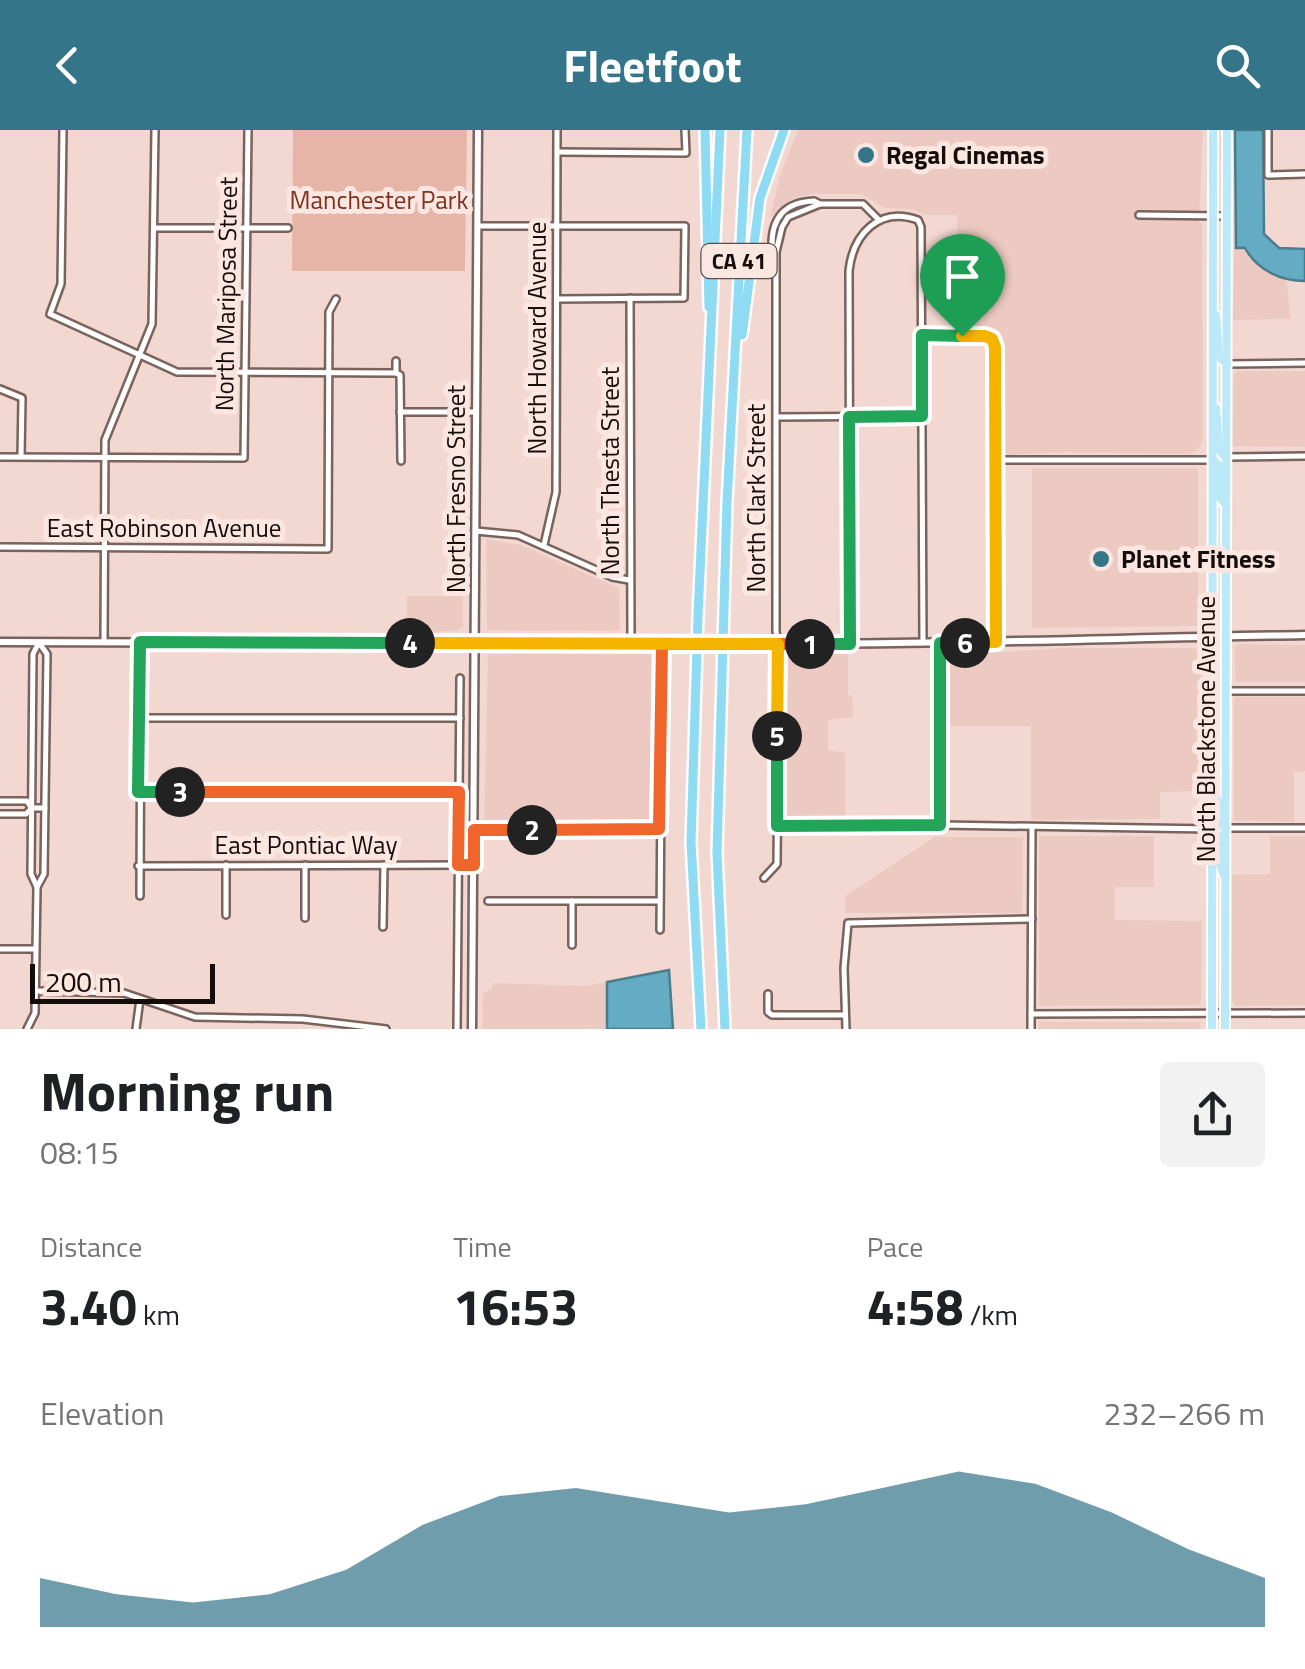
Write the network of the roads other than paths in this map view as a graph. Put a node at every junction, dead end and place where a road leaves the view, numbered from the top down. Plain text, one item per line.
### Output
1 (63, 130) edge
2 (155, 130) edge
3 (248, 130) edge
4 (478, 130) edge
5 (557, 130) edge
6 (684, 130) edge
7 (706, 130) edge
8 (720, 130) edge
9 (746, 130) edge
10 (784, 130) edge
11 (1213, 130) edge
12 (1227, 130) edge
13 (1268, 130) edge
14 (557, 152) junction
15 (1305, 174) edge
16 (1139, 215) dead end
17 (1213, 216) junction
18 (1226, 216) junction
19 (878, 219) junction
20 (557, 225) junction
21 (478, 226) junction
22 (154, 228) junction
23 (248, 228) junction
24 (288, 228) dead end
25 (1213, 296) junction
26 (558, 298) junction
27 (630, 298) junction
28 (336, 300) dead end
29 (922, 335) junction
30 (140, 356) junction
31 (396, 361) dead end
32 (1305, 363) edge
33 (1226, 364) junction
34 (245, 373) junction
35 (328, 374) junction
36 (396, 374) junction
37 (709, 388) junction
38 (1213, 389) junction
39 (0, 390) edge
40 (734, 392) junction
41 (400, 412) junction
42 (476, 412) junction
43 (922, 416) junction
44 (776, 417) junction
45 (849, 417) junction
46 (0, 456) edge
47 (21, 456) junction
48 (1305, 456) edge
49 (1226, 457) junction
50 (105, 458) junction
51 (995, 460) junction
52 (1212, 460) junction
53 (400, 461) dead end
54 (1226, 504) junction
55 (476, 531) junction
56 (544, 545) junction
57 (0, 548) edge
58 (104, 548) junction
59 (629, 580) junction
60 (1305, 634) edge
61 (1226, 636) junction
62 (1212, 637) junction
63 (0, 642) edge
64 (39, 642) junction
65 (140, 642) junction
66 (996, 642) junction
67 (104, 643) junction
68 (922, 643) junction
69 (940, 643) junction
70 (475, 644) junction
71 (631, 644) junction
72 (662, 644) junction
73 (778, 644) junction
74 (850, 644) junction
75 (460, 678) dead end
76 (1305, 690) edge
77 (1226, 691) junction
78 (140, 718) junction
79 (460, 718) junction
80 (138, 792) junction
81 (459, 792) junction
82 (1212, 793) junction
83 (0, 801) edge
84 (32, 808) junction
85 (46, 808) junction
86 (0, 814) edge
87 (940, 825) junction
88 (777, 826) junction
89 (1032, 827) junction
90 (1226, 828) junction
91 (1305, 828) edge
92 (659, 829) junction
93 (1212, 829) junction
94 (474, 830) junction
95 (226, 865) junction
96 (305, 865) junction
97 (384, 865) junction
98 (458, 865) junction
99 (474, 865) junction
100 (138, 866) junction
101 (764, 878) dead end
102 (1226, 880) junction
103 (37, 888) junction
104 (140, 896) dead end
105 (488, 901) dead end
106 (660, 901) junction
107 (572, 902) junction
108 (226, 915) dead end
109 (305, 918) dead end
110 (1032, 920) junction
111 (383, 927) dead end
112 (660, 930) dead end
113 (572, 944) dead end
114 (0, 949) edge
115 (35, 949) junction
116 (36, 991) junction
117 (768, 994) dead end
118 (140, 998) junction
119 (1305, 1013) edge
120 (1031, 1014) junction
121 (1212, 1014) junction
122 (1225, 1014) junction
123 (845, 1015) junction
124 (28, 1029) edge
125 (136, 1029) edge
126 (386, 1029) edge
127 (457, 1029) edge
128 (472, 1029) edge
129 (701, 1029) edge
130 (725, 1029) edge
131 (846, 1029) edge
132 (1031, 1029) edge
133 (1212, 1029) edge
134 (1225, 1029) edge

1 - 30 street
2 - 22 street
3 - 23 street, North Mariposa Street
4 - 21 street, North Fresno Street
5 - 14 street, North Howard Avenue
6 - 14 street
7 - 37 highway
8 - 37 highway, CA 41
9 - 40 highway, CA 41
10 - 40 highway
11 - 17 main road, North Blackstone Avenue
12 - 18 main road, North Blackstone Avenue
13 - 15 street
14 - 20 street, North Howard Avenue
16 - 17 street
17 - 18 street
17 - 25 main road, North Blackstone Avenue
18 - 33 main road, North Blackstone Avenue
19 - 29 street
19 - 44 street, North Clark Street
19 - 45 street
20 - 21 street
20 - 26 street, North Howard Avenue
20 - 27 street
21 - 42 street, North Fresno Street
22 - 23 street
22 - 30 street
23 - 24 street
23 - 34 street, North Mariposa Street
25 - 33 main road
25 - 38 main road, North Blackstone Avenue
26 - 27 street
26 - 56 street, North Howard Avenue
27 - 59 street, North Thesta Street
28 - 35 street
29 - 43 street
29 - 51 street
30 - 34 street
30 - 50 street
31 - 36 street
32 - 33 street
33 - 49 main road, North Blackstone Avenue
34 - 35 street
34 - 50 street, North Mariposa Street
35 - 36 street
35 - 58 street, East Robinson Avenue
36 - 41 street
37 - 129 highway, CA 41
38 - 49 main road
38 - 52 main road, North Blackstone Avenue
39 - 47 street
40 - 130 highway, CA 41
41 - 42 street
41 - 53 street
42 - 55 street, North Fresno Street
43 - 45 street
43 - 68 street
44 - 45 street
44 - 73 street, North Clark Street
45 - 74 street
46 - 47 street
47 - 50 street
48 - 49 street
49 - 54 main road, North Blackstone Avenue
50 - 58 street
51 - 52 street
51 - 66 street
52 - 54 main road
52 - 62 main road, North Blackstone Avenue
54 - 61 main road, North Blackstone Avenue
55 - 56 street
55 - 70 street, North Fresno Street
56 - 59 street
57 - 58 street, East Robinson Avenue
58 - 67 street
59 - 71 street, North Thesta Street
60 - 61 street
61 - 62 street
61 - 77 main road, North Blackstone Avenue
62 - 66 street
62 - 82 main road, North Blackstone Avenue
63 - 64 street
64 - 67 street
64 - 84 street
64 - 85 street
65 - 67 street
65 - 70 street
65 - 78 street
66 - 69 street
68 - 69 street
68 - 74 street
69 - 87 street
70 - 71 street
70 - 94 street, North Fresno Street
71 - 72 street
72 - 73 street, bridge
72 - 92 street
73 - 74 street
73 - 88 street, North Clark Street
75 - 79 street
76 - 77 street
77 - 90 main road, North Blackstone Avenue
78 - 79 street
78 - 80 street
79 - 81 street
80 - 81 street
80 - 100 street
81 - 98 street
82 - 90 main road
82 - 93 main road, North Blackstone Avenue
83 - 84 street
84 - 85 street
84 - 86 street
84 - 103 street
85 - 103 street
87 - 88 street
87 - 89 street
88 - 101 street, North Clark Street
89 - 93 street
89 - 110 street
90 - 91 street
90 - 102 main road, North Blackstone Avenue
92 - 94 street
92 - 106 street
93 - 102 main road
93 - 121 main road, North Blackstone Avenue
94 - 99 street, North Fresno Street
95 - 96 street, East Pontiac Way
95 - 100 street, East Pontiac Way
95 - 108 street
96 - 97 street, East Pontiac Way
96 - 109 street
97 - 98 street, East Pontiac Way
97 - 111 street
98 - 99 street, East Pontiac Way
98 - 127 street
99 - 128 street, North Fresno Street
100 - 104 street
102 - 122 main road, North Blackstone Avenue
103 - 115 street
105 - 107 street
106 - 107 street
106 - 112 street
107 - 113 street
110 - 120 street
110 - 123 street
114 - 115 street
115 - 116 street
116 - 118 street
116 - 124 street
117 - 123 street
118 - 125 street
118 - 126 street
119 - 122 street
120 - 121 street
120 - 132 street
121 - 122 street
121 - 133 main road, North Blackstone Avenue
122 - 134 main road, North Blackstone Avenue
123 - 131 street

